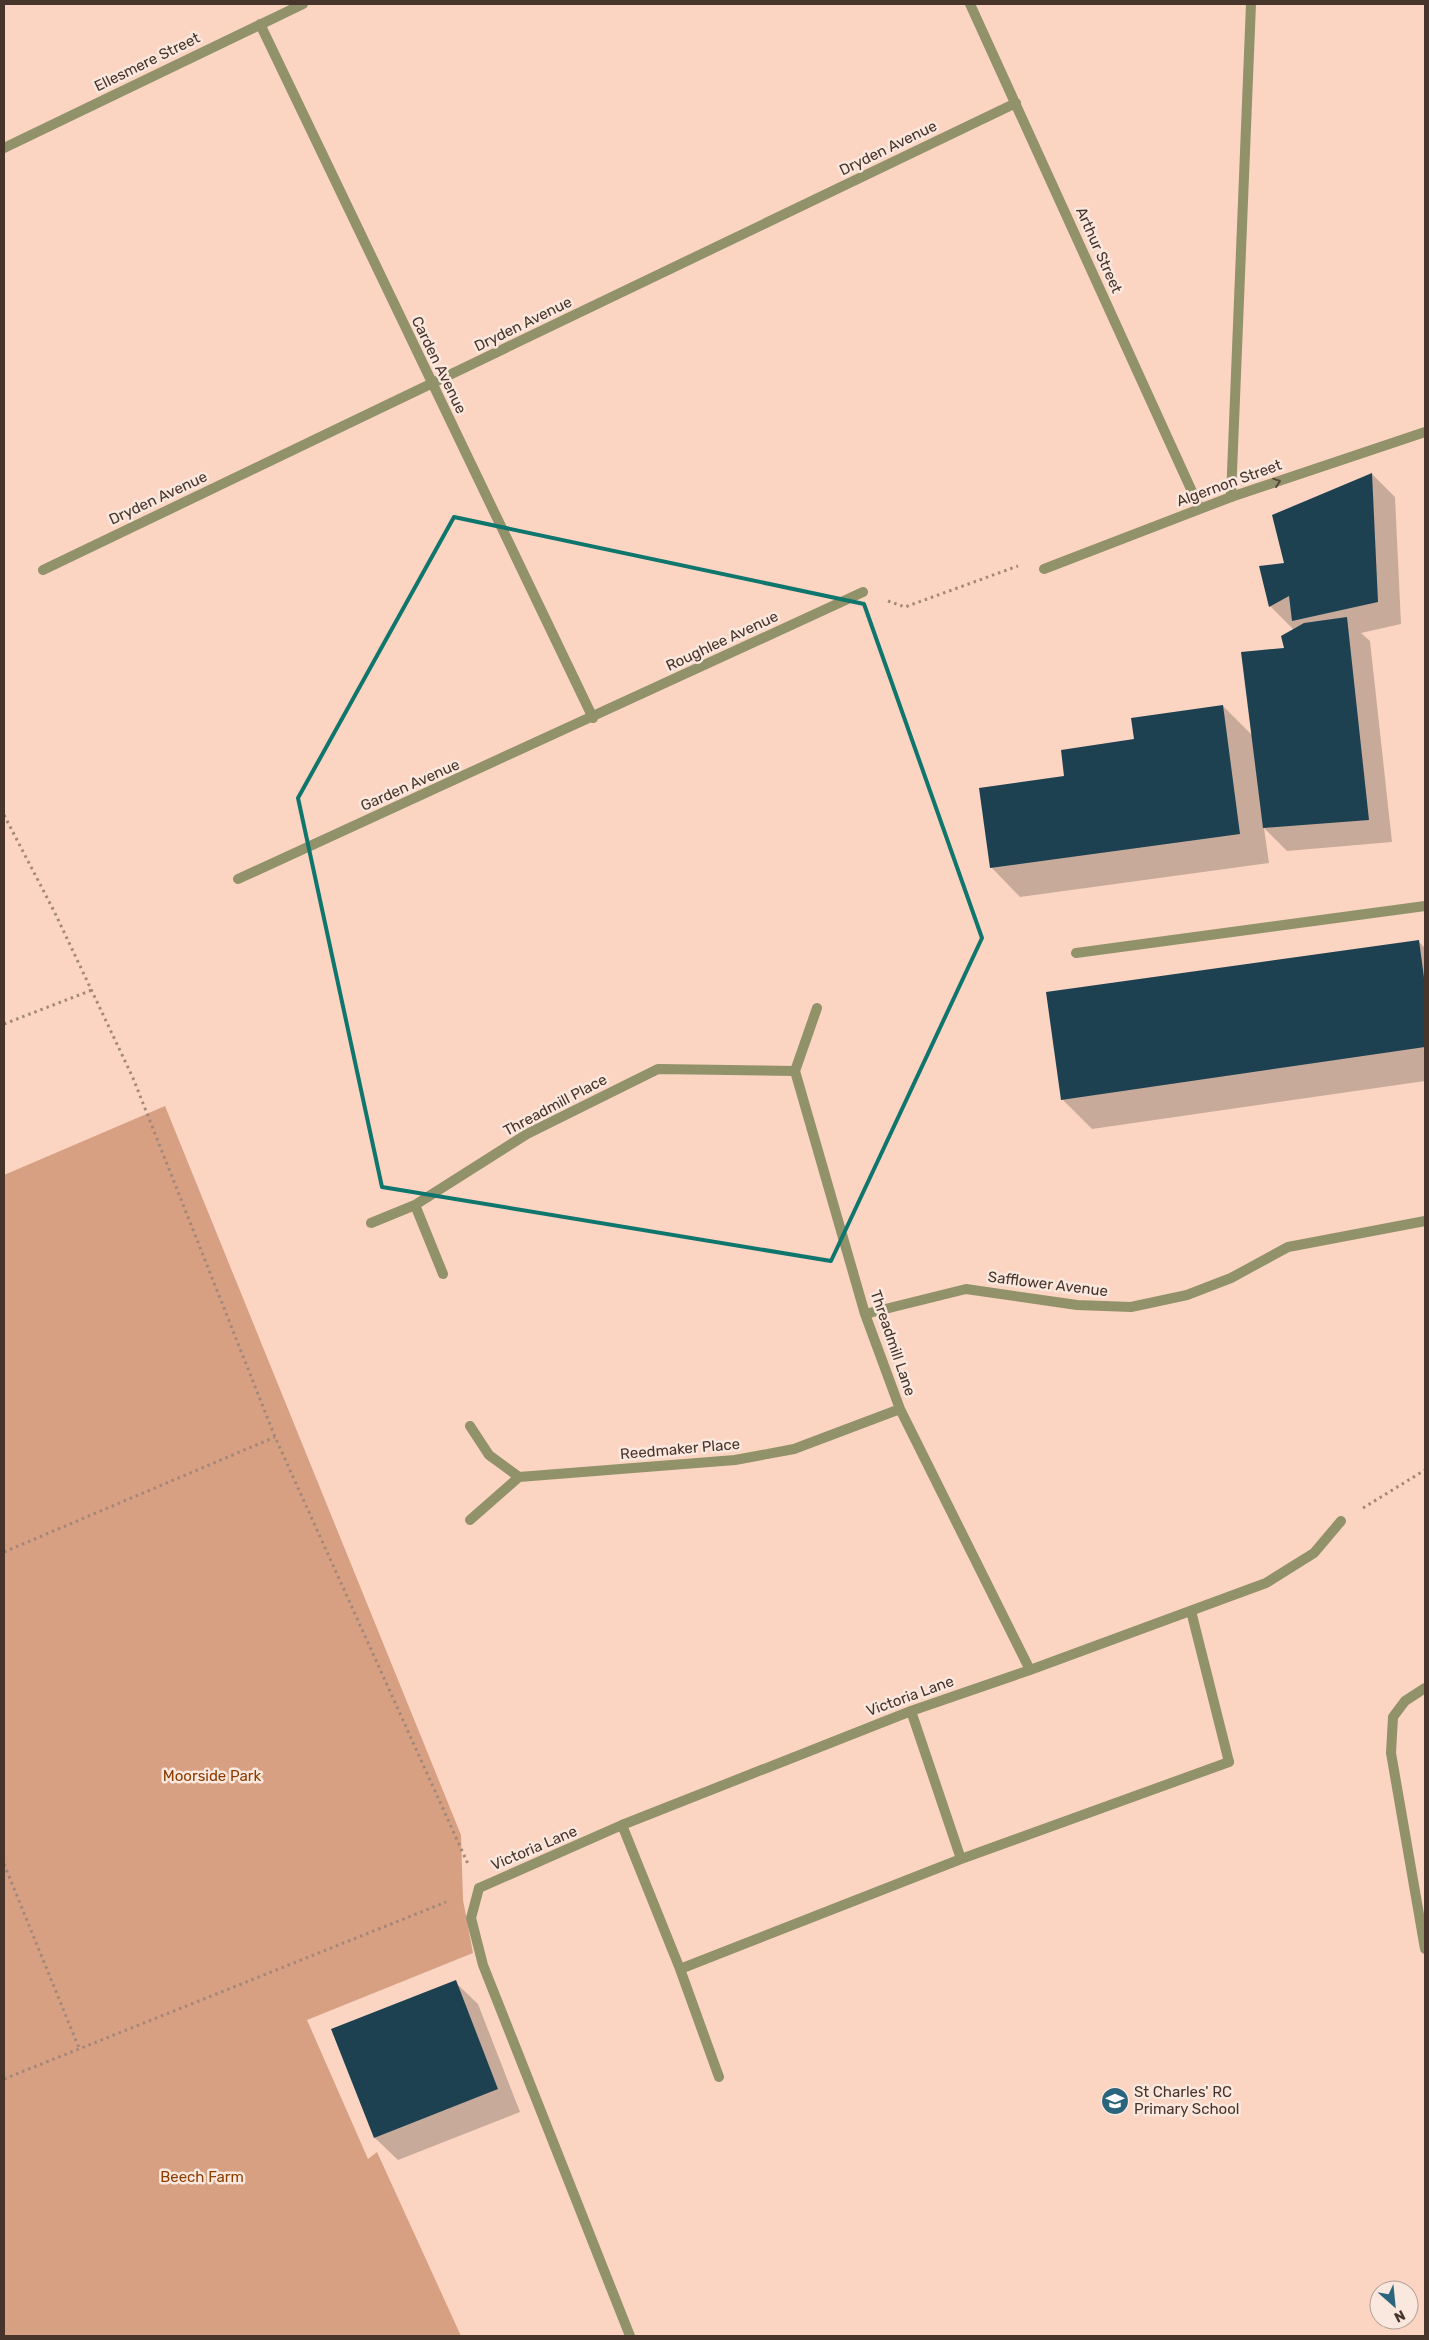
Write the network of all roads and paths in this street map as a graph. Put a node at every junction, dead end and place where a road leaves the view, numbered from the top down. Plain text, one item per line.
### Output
1 (303, 4) edge
2 (970, 4) edge
3 (1251, 4) edge
4 (260, 24) junction
5 (1016, 103) junction
6 (4, 148) edge
7 (432, 385) junction
8 (1425, 432) edge
9 (1231, 497) junction
10 (1200, 509) junction
11 (1044, 568) joint
12 (43, 570) dead end
13 (863, 592) joint
14 (593, 718) junction
15 (4, 815) edge
16 (238, 880) dead end
17 (1425, 906) edge
18 (1076, 953) dead end
19 (92, 990) junction
20 (817, 1008) dead end
21 (4, 1024) edge
22 (795, 1071) junction
23 (415, 1205) junction
24 (1425, 1221) edge
25 (371, 1224) dead end
26 (443, 1274) dead end
27 (865, 1314) junction
28 (900, 1409) junction
29 (470, 1426) dead end
30 (275, 1437) junction
31 (1425, 1470) edge
32 (519, 1477) junction
33 (470, 1520) dead end
34 (1341, 1521) joint
35 (4, 1545) edge
36 (5, 1551) edge
37 (1191, 1611) junction
38 (1030, 1670) junction
39 (1425, 1688) edge
40 (911, 1710) junction
41 (622, 1826) junction
42 (961, 1859) junction
43 (4, 1864) edge
44 (479, 1888) junction
45 (1425, 1949) edge
46 (680, 1969) junction
47 (80, 2048) junction
48 (719, 2077) dead end
49 (4, 2079) edge
50 (630, 2336) edge

1 - 4 street, Ellesmere Street
2 - 5 street, Arthur Street
3 - 9 street
4 - 6 street, Ellesmere Street
4 - 7 street, Carden Avenue
5 - 7 street, Dryden Avenue
5 - 10 street, Arthur Street
7 - 12 street, Dryden Avenue
7 - 14 street, Carden Avenue
9 -> 8 street, Algernon Street
9 - 10 street, Algernon Street
10 - 11 street, Algernon Street
11 - 13 path
13 - 14 street, Roughlee Avenue
14 - 16 street, Garden Avenue
15 - 19 path
17 - 18 street
19 - 21 path
19 - 30 path
20 - 22 street
22 - 23 street, Threadmill Place
22 - 27 street, Threadmill Lane
23 - 25 street, Threadmill Place
23 - 26 street
24 - 27 street, Safflower Avenue
27 - 28 street, Threadmill Lane
28 - 32 street, Reedmaker Place
28 - 38 street, Threadmill Lane
29 - 32 street
30 - 36 path
30 - 44 path
31 - 34 path
32 - 33 street
34 - 37 street, Victoria Lane
35 - 36 path
37 - 38 street, Victoria Lane
37 - 42 street
38 - 40 street, Victoria Lane
39 - 45 street
40 - 41 street, Victoria Lane
40 - 42 street
41 - 44 street, Victoria Lane
41 - 46 street
42 - 46 street
43 - 47 path
44 - 47 path
44 - 50 street
46 - 48 street
47 - 49 path

